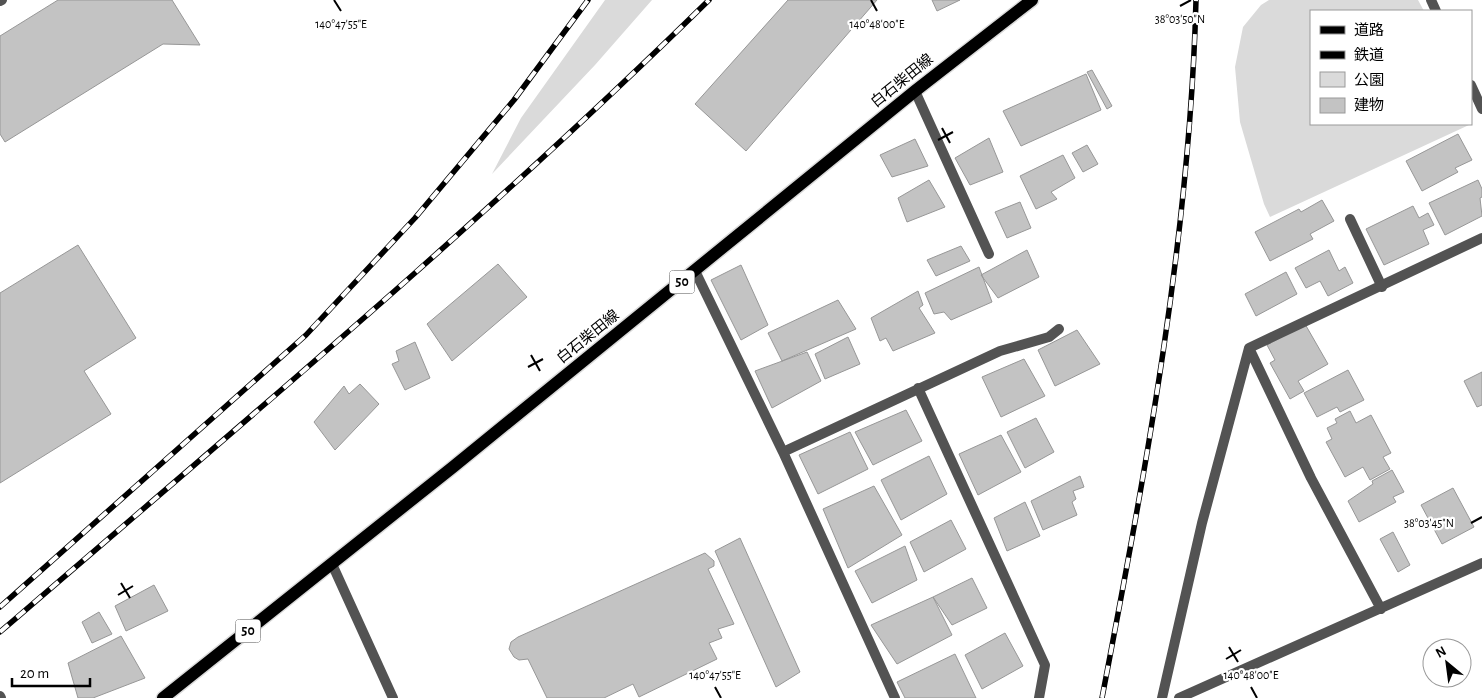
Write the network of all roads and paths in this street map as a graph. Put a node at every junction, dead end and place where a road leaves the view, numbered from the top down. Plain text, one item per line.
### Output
1 (1032, 0) edge
2 (1472, 87) edge
3 (915, 91) junction
4 (1482, 109) edge
5 (1350, 218) dead end
6 (1482, 238) edge
7 (989, 254) dead end
8 (695, 271) junction
9 (1382, 287) junction
10 (1059, 329) dead end
11 (1249, 348) junction
12 (918, 388) junction
13 (783, 452) junction
14 (1482, 563) edge
15 (332, 564) junction
16 (1380, 610) junction
17 (163, 698) edge
18 (393, 698) edge
19 (895, 698) edge
20 (1039, 698) edge
21 (1162, 698) edge
22 (1179, 698) edge

1 - 3 main road, 白石柴田線 / 50
2 - 4 street
3 - 7 street
3 - 8 main road, 白石柴田線 / 50
5 - 9 street
6 - 9 street
8 - 13 street
8 - 15 main road, 白石柴田線 / 50
9 - 11 street
10 - 12 street
11 - 16 street
11 - 21 street
12 - 13 street
12 - 20 street
13 - 19 street
14 - 16 street
15 - 17 main road, 白石柴田線 / 50
15 - 18 street
16 - 22 street

